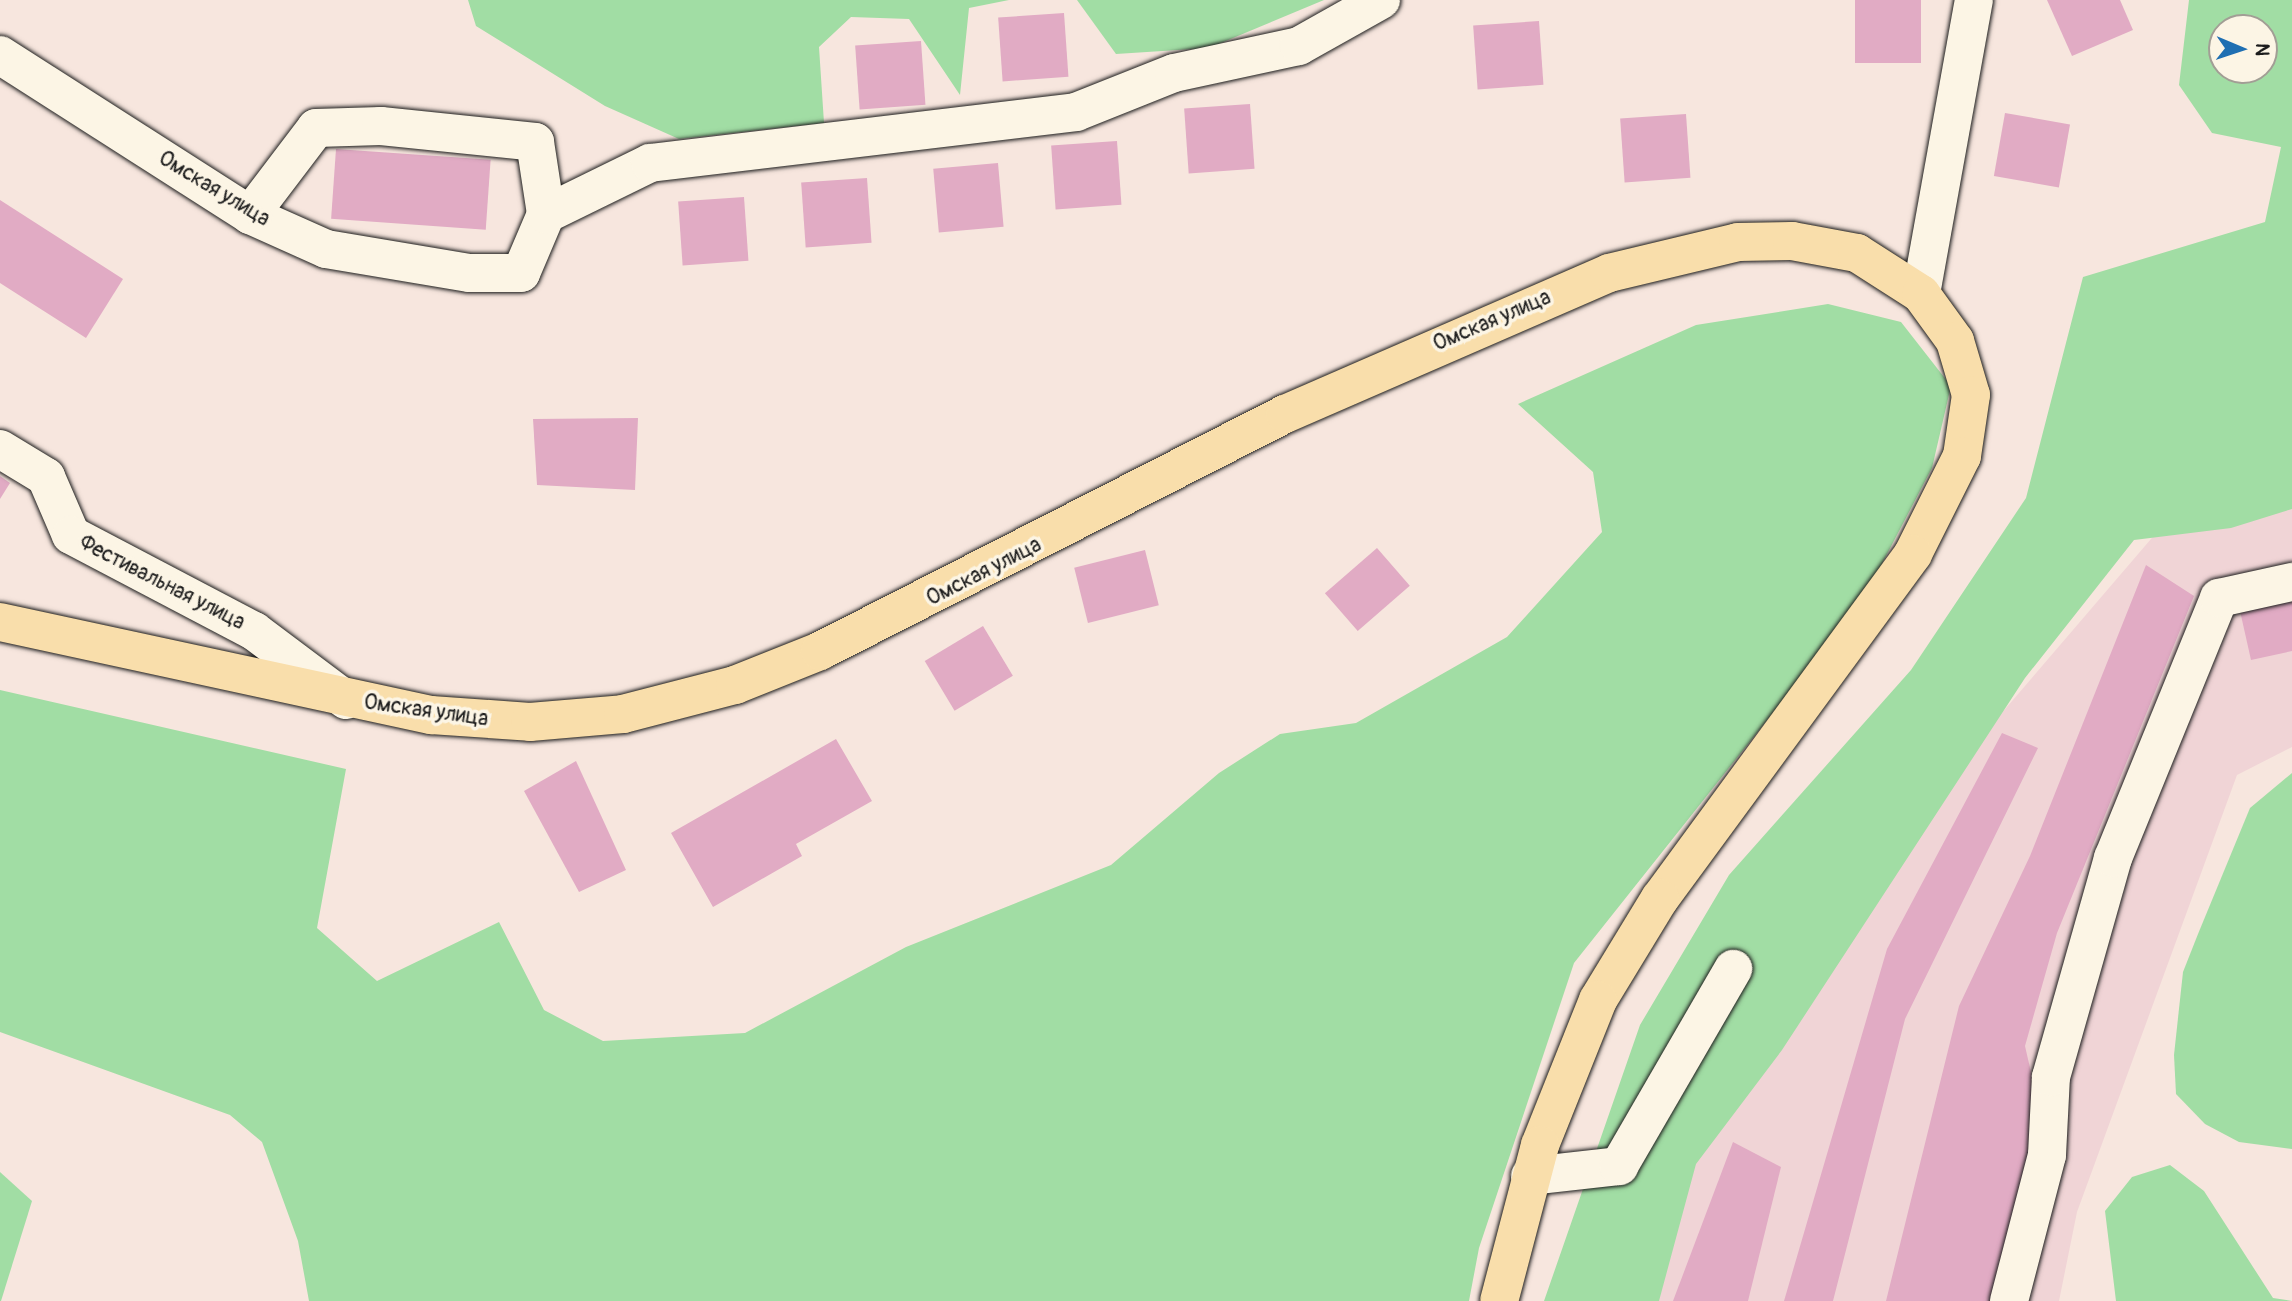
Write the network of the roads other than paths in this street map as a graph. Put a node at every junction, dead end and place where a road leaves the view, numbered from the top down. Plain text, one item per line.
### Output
1 (1381, 0) edge
2 (1974, 0) edge
3 (0, 55) edge
4 (546, 214) junction
5 (250, 215) junction
6 (1925, 298) junction
7 (0, 449) edge
8 (2292, 582) edge
9 (0, 622) edge
10 (346, 700) junction
11 (1733, 970) dead end
12 (1530, 1176) junction
13 (1499, 1301) edge
14 (2009, 1301) edge

1 - 4 street
2 - 6 street
3 - 5 street, Омская улица
4 - 5 street, Омская улица
4 - 5 street
6 - 10 main road, Омская улица
6 - 12 main road
7 - 10 street, Фестивальная улица
8 - 14 street
9 - 10 main road, Омская улица
11 - 12 street
12 - 13 main road

